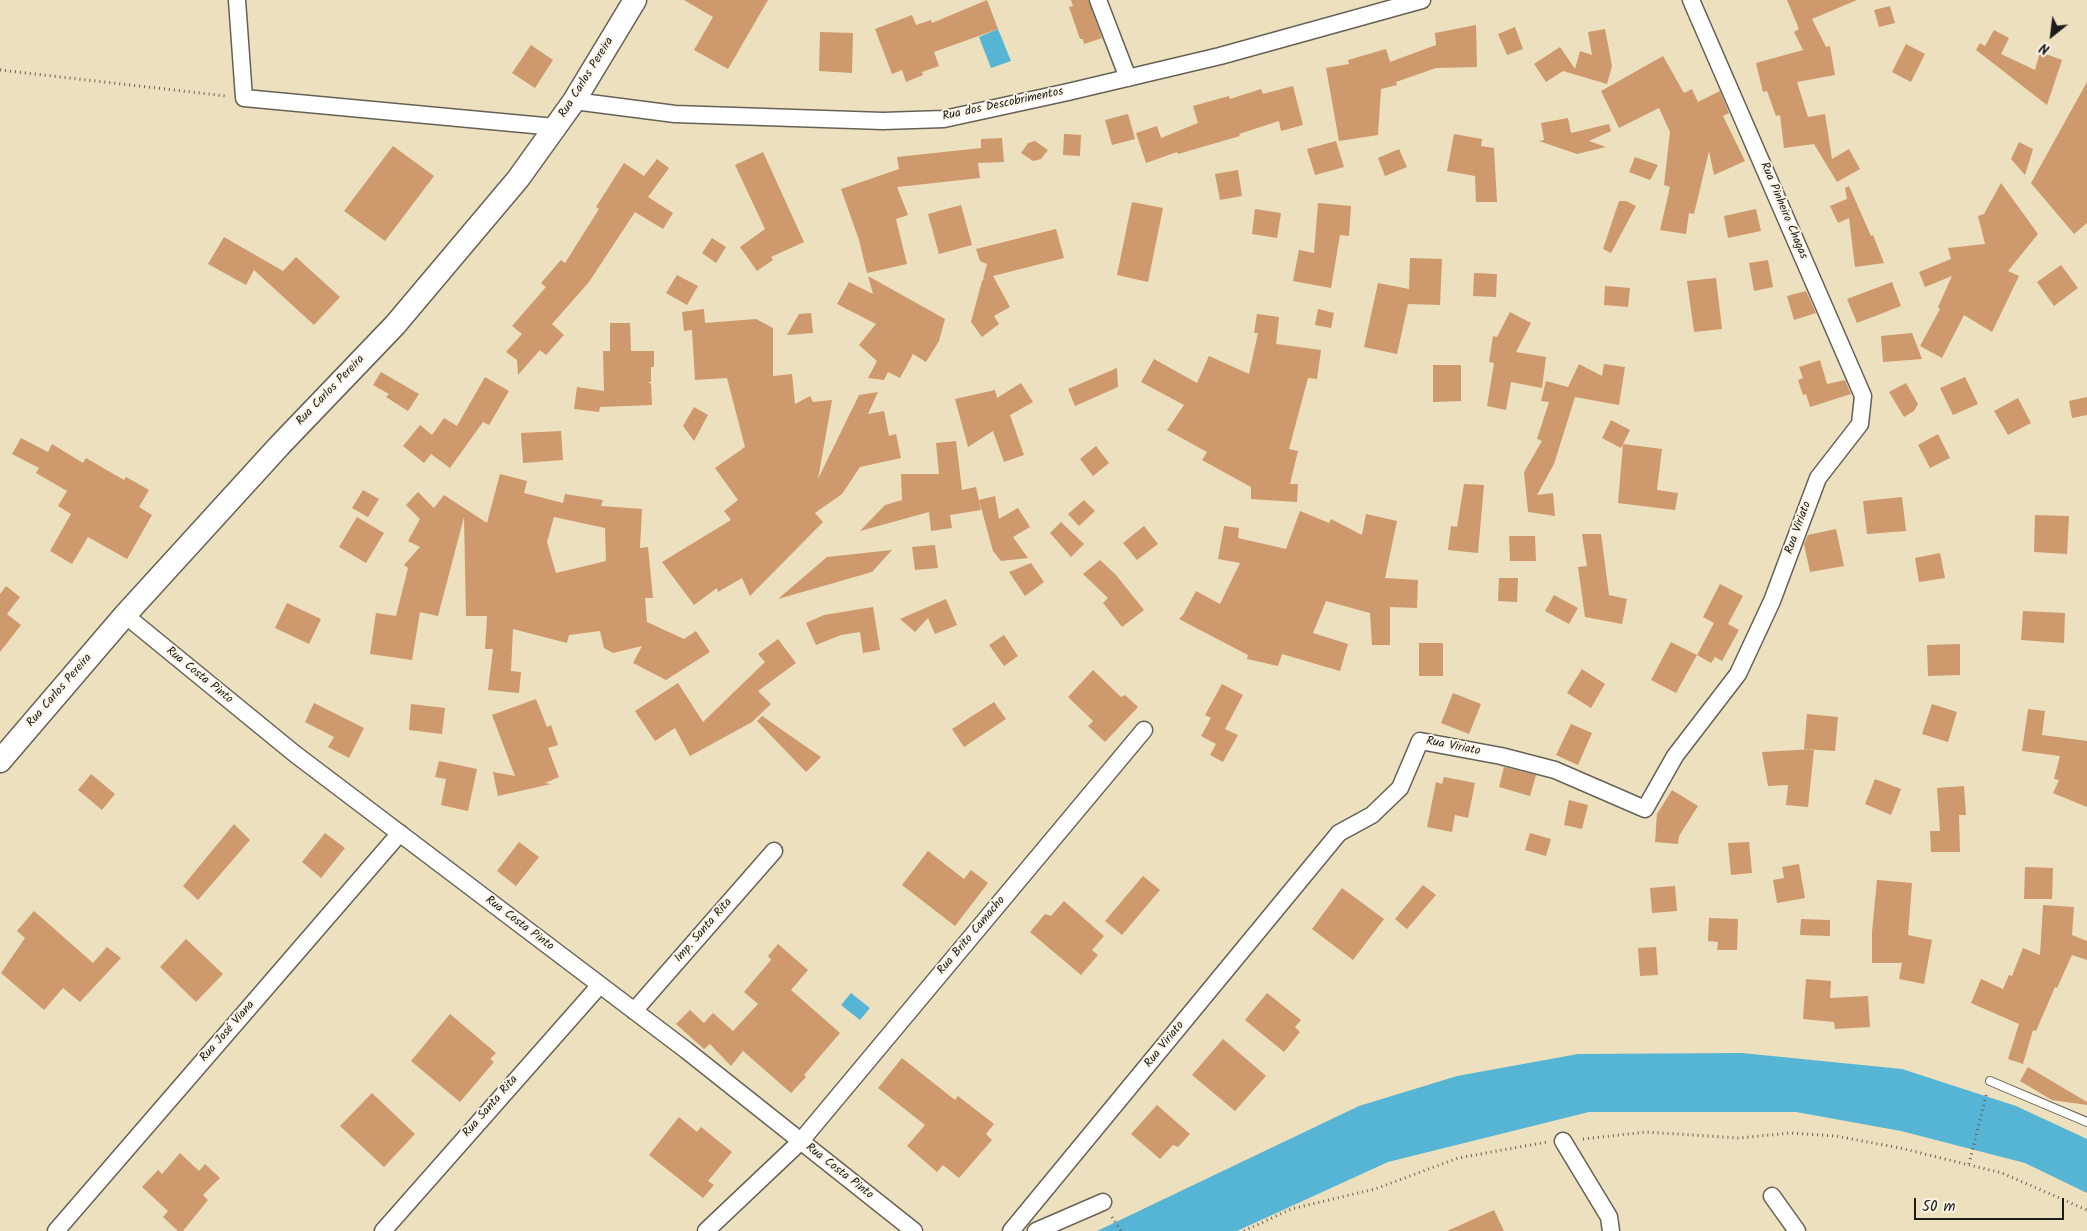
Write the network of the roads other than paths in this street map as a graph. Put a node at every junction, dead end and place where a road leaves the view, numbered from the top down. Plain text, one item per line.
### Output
1 (237, 0) edge
2 (635, 0) edge
3 (1098, 0) edge
4 (1422, 0) edge
5 (1692, 0) edge
6 (1128, 78) junction
7 (574, 101) junction
8 (555, 127) junction
9 (1860, 424) joint
10 (125, 615) junction
11 (1144, 730) dead end
12 (0, 761) edge
13 (400, 834) junction
14 (774, 850) dead end
15 (600, 985) junction
16 (634, 1011) junction
17 (1990, 1081) road end
18 (2087, 1122) edge
19 (1563, 1141) road end
20 (800, 1142) junction
21 (1772, 1196) dead end
22 (1103, 1202) dead end
23 (56, 1231) edge
24 (383, 1231) edge
25 (706, 1231) edge
26 (914, 1231) edge
27 (1011, 1231) edge
28 (1036, 1231) edge
29 (1612, 1231) edge
30 (1797, 1231) edge

1 - 8 street
2 - 7 street, Rua Carlos Pereira
3 - 6 street
4 - 6 street, Rua dos Descobrimentos
5 - 9 street, Rua Pinheiro Chagas
6 - 7 street, Rua dos Descobrimentos
7 - 8 street, Rua Carlos Pereira
8 - 10 street, Rua Carlos Pereira
9 - 27 street, Rua Viriato
10 - 12 street, Rua Carlos Pereira
10 - 13 street, Rua Costa Pinto
11 - 20 street, Rua Brito Camacho
13 - 15 street, Rua Costa Pinto
13 - 23 street, Rua José Viana
14 - 16 street, Imp. Santa Rita
15 - 16 street, Rua Costa Pinto
15 - 24 street, Rua Santa Rita
16 - 20 street, Rua Costa Pinto
17 - 18 lane
19 - 29 street
20 - 25 street, Rua Brito Camacho
20 - 26 street, Rua Costa Pinto
21 - 30 street
22 - 28 street

